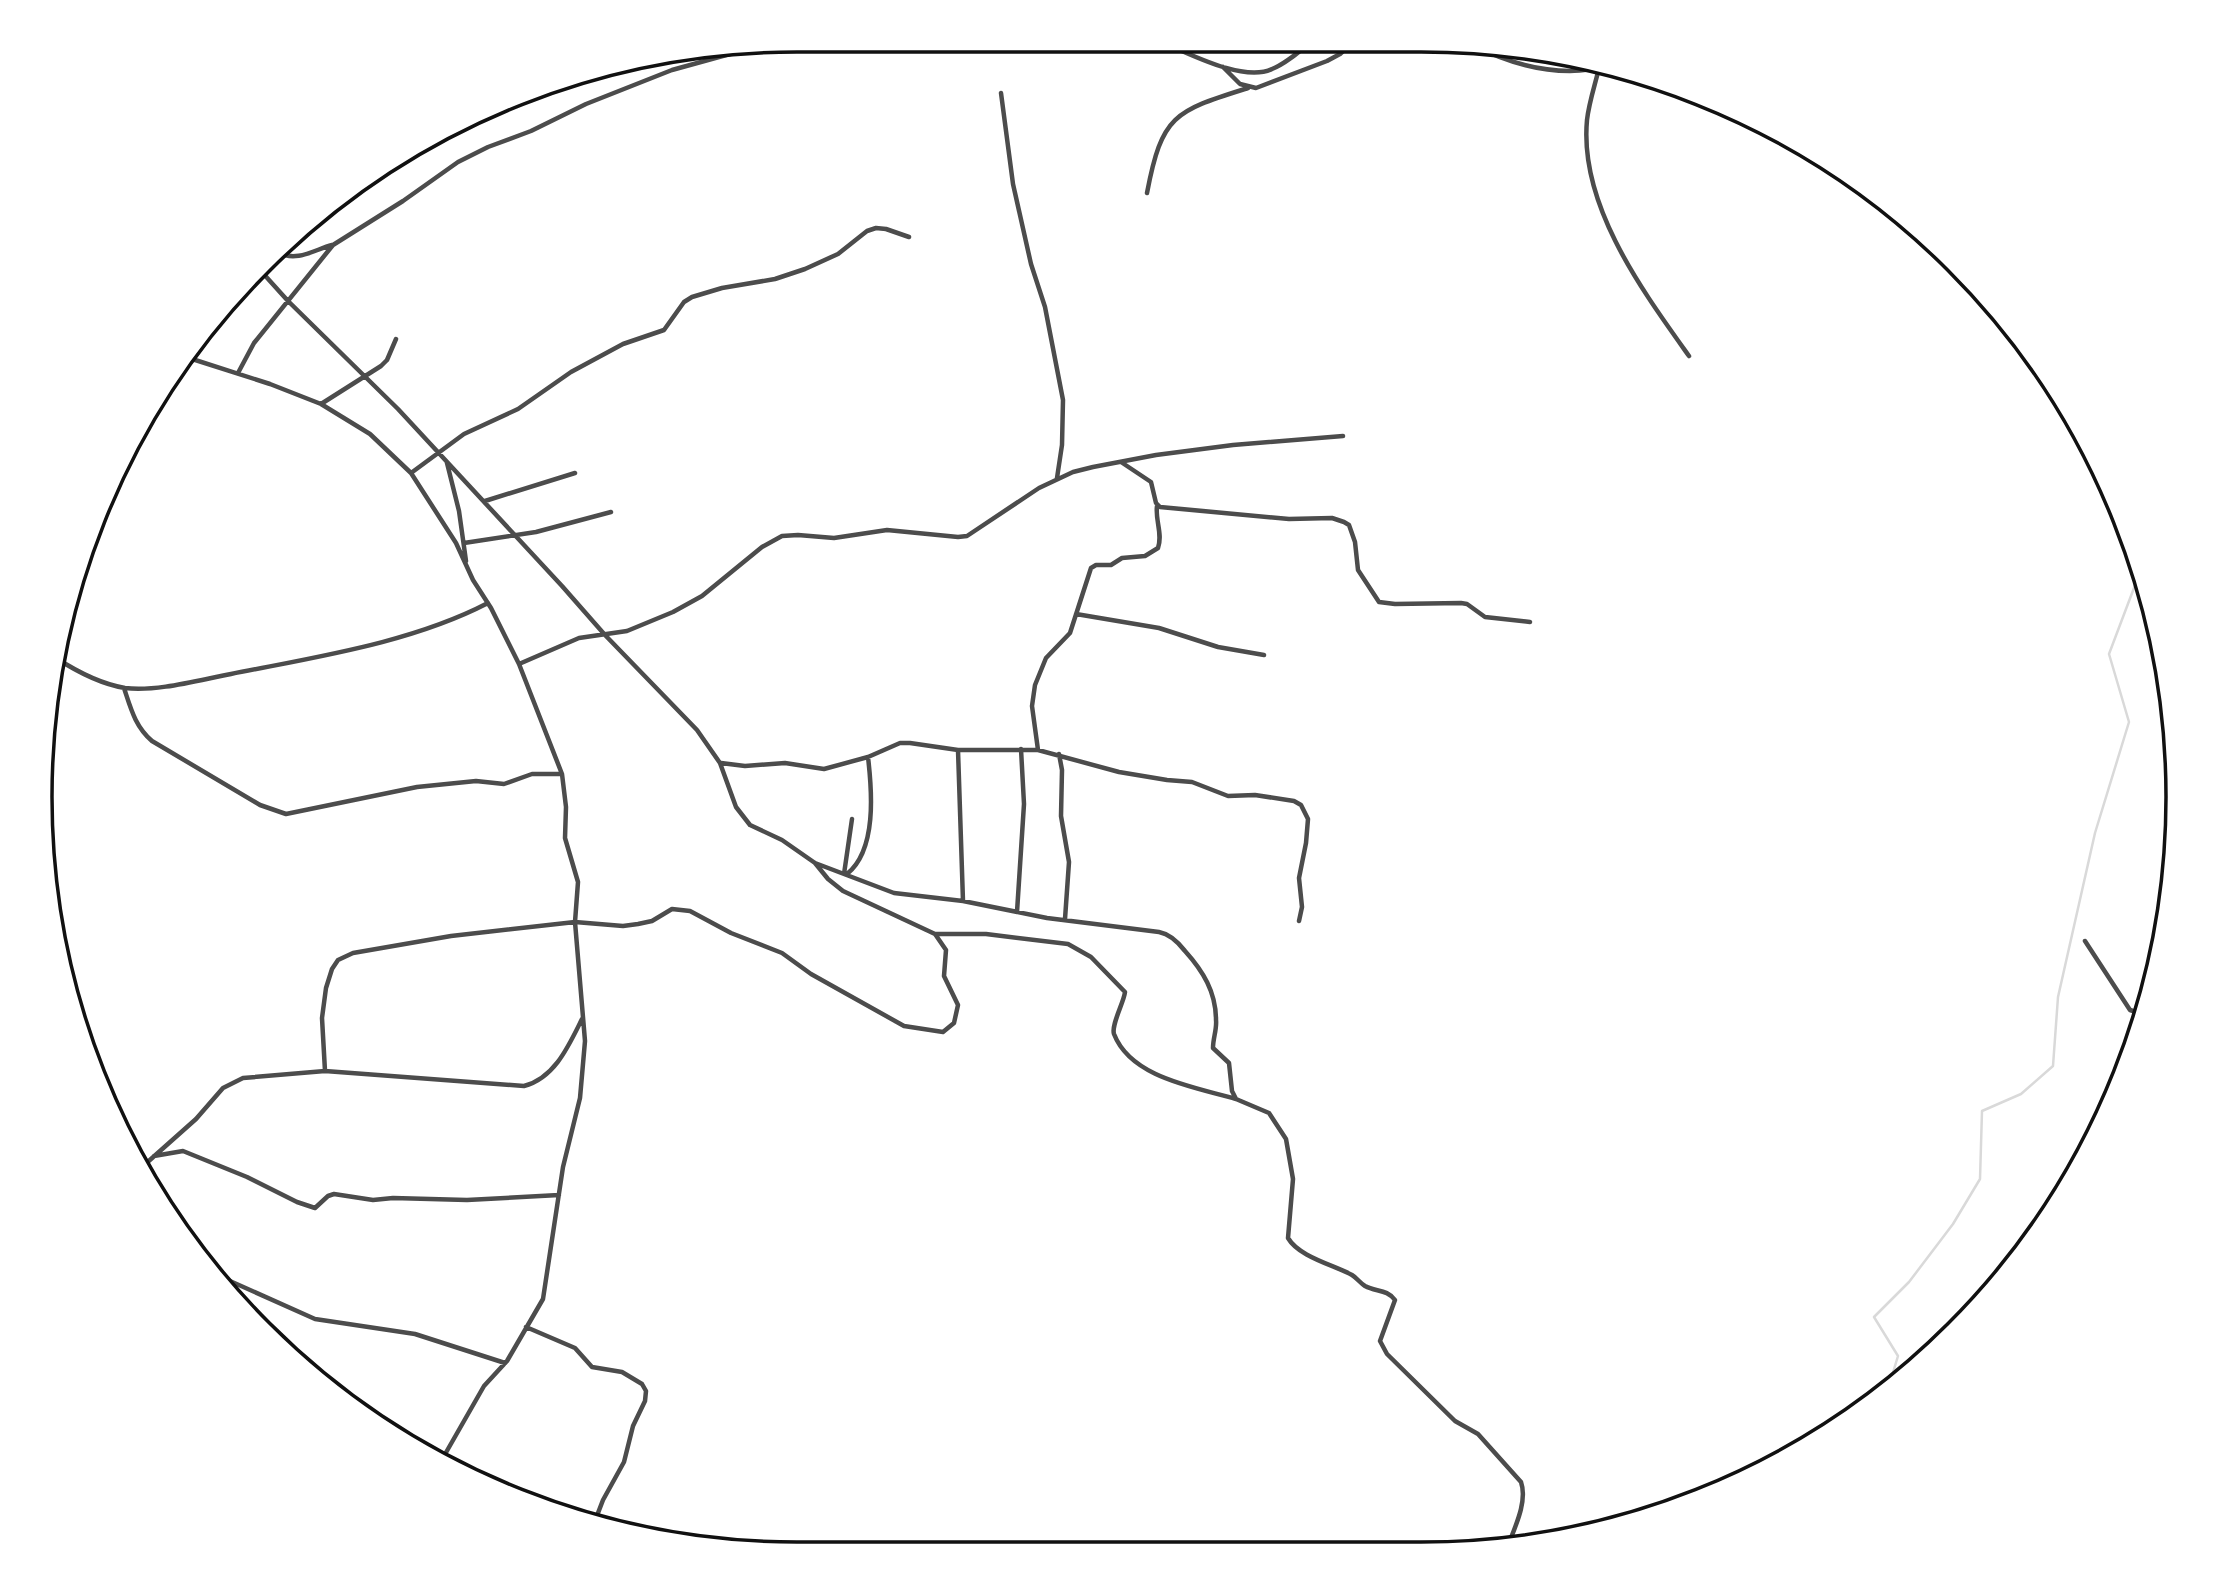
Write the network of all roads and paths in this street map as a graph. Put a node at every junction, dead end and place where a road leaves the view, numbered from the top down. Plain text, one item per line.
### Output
1 (1187, 52) edge
2 (1297, 52) edge
3 (1342, 52) edge
4 (1498, 57) edge
5 (701, 59) edge
6 (1222, 66) junction
7 (1579, 70) edge
8 (1598, 74) edge
9 (1248, 88) junction
10 (1000, 93) dead end
11 (1147, 193) dead end
12 (909, 237) dead end
13 (332, 245) junction
14 (286, 256) edge
15 (266, 276) edge
16 (288, 301) junction
17 (396, 339) dead end
18 (1689, 356) dead end
19 (195, 360) edge
20 (238, 373) junction
21 (366, 377) junction
22 (321, 404) junction
23 (1343, 436) dead end
24 (438, 452) junction
25 (446, 461) junction
26 (1121, 462) junction
27 (411, 472) junction
28 (575, 473) dead end
29 (1056, 479) junction
30 (485, 501) junction
31 (1157, 506) junction
32 (611, 512) dead end
33 (516, 536) junction
34 (464, 543) junction
35 (467, 569) junction
36 (488, 604) junction
37 (1076, 614) junction
38 (1530, 622) dead end
39 (605, 635) junction
40 (1264, 655) dead end
41 (65, 664) edge
42 (519, 664) junction
43 (124, 688) junction
44 (1021, 749) junction
45 (958, 750) junction
46 (1038, 750) junction
47 (1059, 754) junction
48 (868, 757) junction
49 (720, 763) junction
50 (562, 774) junction
51 (852, 819) dead end
52 (815, 863) junction
53 (845, 874) junction
54 (963, 901) junction
55 (1017, 912) junction
56 (1065, 919) junction
57 (1299, 921) dead end
58 (575, 922) junction
59 (934, 934) junction
60 (2085, 941) dead end
61 (2135, 1012) edge
62 (583, 1015) junction
63 (325, 1071) junction
64 (1236, 1100) junction
65 (153, 1156) junction
66 (147, 1162) edge
67 (559, 1195) junction
68 (231, 1281) edge
69 (526, 1326) junction
70 (505, 1363) junction
71 (445, 1454) edge
72 (597, 1515) edge
73 (1511, 1537) edge

1 - 6 street
2 - 6 street
3 - 9 street
4 - 7 street
5 - 13 street
6 - 9 street
8 - 18 street
9 - 11 street
10 - 29 street
12 - 24 street
13 - 14 street
13 - 16 street
15 - 16 street
16 - 20 street
16 - 21 street
17 - 21 street
19 - 20 street
20 - 22 street
21 - 22 street
21 - 24 street
22 - 27 street
23 - 26 street
24 - 25 street
24 - 27 street
25 - 30 street
25 - 34 street
26 - 29 street
26 - 31 street
27 - 35 street
28 - 30 street
29 - 39 street
30 - 33 street
31 - 37 street
31 - 38 street
32 - 33 street
33 - 34 street
33 - 39 street
34 - 35 street
35 - 36 street
36 - 42 street
36 - 43 street
37 - 40 street
37 - 46 street
39 - 42 street
39 - 49 street
41 - 43 street
42 - 50 street
43 - 50 street
44 - 45 street
44 - 46 street
44 - 55 street
45 - 48 street
45 - 54 street
46 - 47 street
47 - 56 street
47 - 57 street
48 - 49 street
48 - 53 street
49 - 52 street
50 - 58 street
51 - 53 street
52 - 53 street
52 - 59 street
53 - 54 street
54 - 55 street
55 - 56 street
56 - 64 street
58 - 59 street
58 - 62 street
58 - 63 street
59 - 64 street
60 - 61 street
62 - 63 street
62 - 67 street
63 - 65 street
64 - 73 street
65 - 66 street
65 - 67 street
67 - 69 street
68 - 70 street
69 - 70 street
69 - 72 street
70 - 71 street

